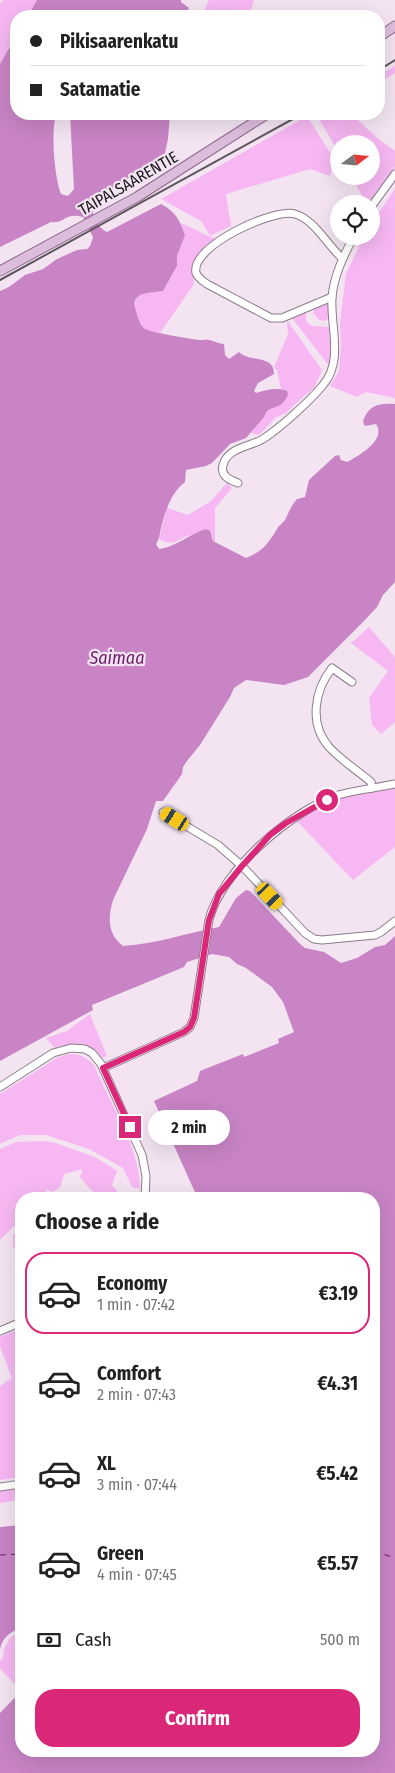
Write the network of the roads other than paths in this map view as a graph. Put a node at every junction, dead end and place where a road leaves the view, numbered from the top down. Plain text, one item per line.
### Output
1 (258, 120) edge
2 (395, 174) edge
3 (380, 195) edge
4 (349, 245) edge
5 (342, 258) junction
6 (0, 270) edge
7 (332, 297) junction
8 (238, 483) dead end
9 (352, 682) dead end
10 (395, 784) edge
11 (372, 788) junction
12 (163, 812) dead end
13 (242, 866) junction
14 (395, 921) edge
15 (103, 1068) junction
16 (0, 1087) edge
17 (145, 1192) edge
18 (15, 1325) edge
19 (0, 1331) edge
20 (15, 1485) edge
21 (0, 1487) edge

1 - 6 main road, TAIPALSAARENTIE
2 - 3 street
4 - 5 street
5 - 7 street
5 - 7 street
7 - 8 street
9 - 11 street
10 - 11 street
11 - 13 street
12 - 13 street
13 - 14 street
13 - 15 street
15 - 16 street
15 - 17 street
18 - 19 street
20 - 21 street

